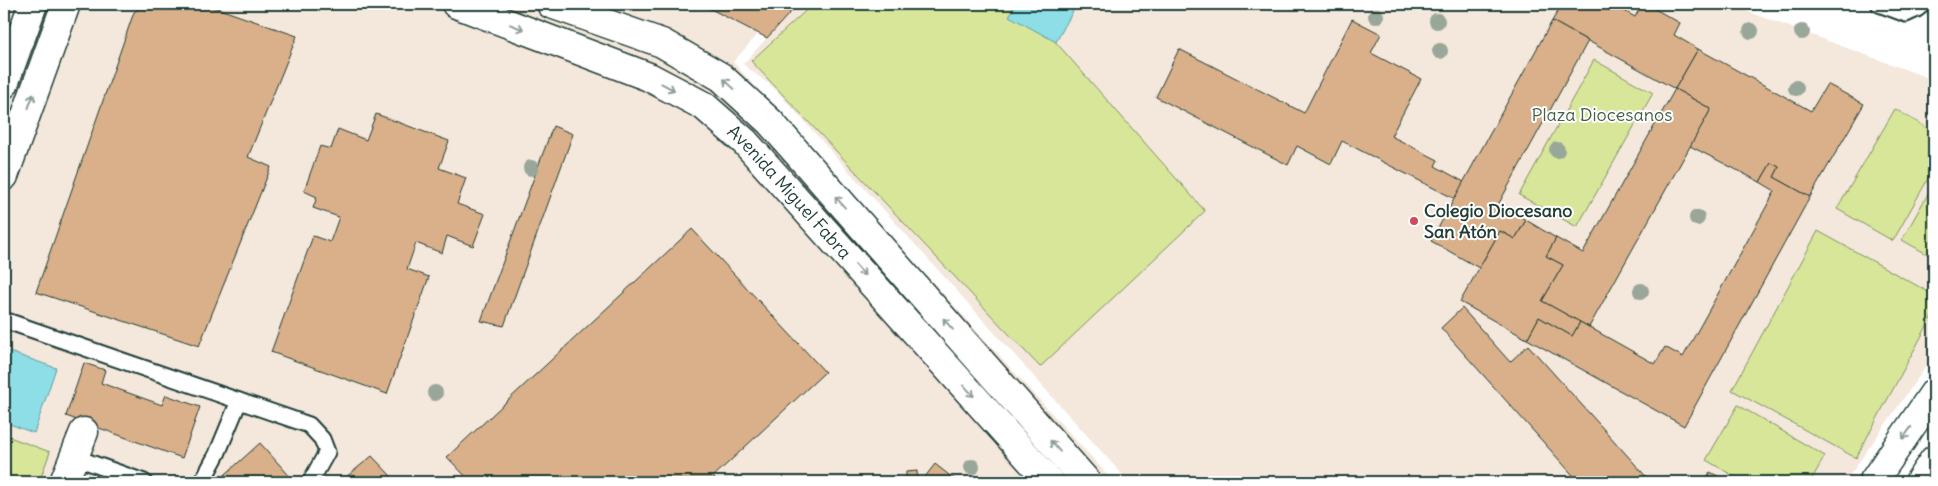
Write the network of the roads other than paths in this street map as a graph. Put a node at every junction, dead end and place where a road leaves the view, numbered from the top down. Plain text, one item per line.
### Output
1 (33, 4) edge
2 (66, 4) edge
3 (456, 4) edge
4 (551, 4) edge
5 (1879, 4) edge
6 (1923, 4) edge
7 (4, 84) edge
8 (9, 145) edge
9 (4, 176) edge
10 (4, 320) edge
11 (1934, 393) edge
12 (239, 400) junction
13 (84, 432) dead end
14 (74, 457) junction
15 (1934, 460) edge
16 (312, 479) dead end
17 (64, 482) edge
18 (144, 482) edge
19 (202, 482) edge
20 (1050, 482) edge
21 (1087, 482) edge
22 (1873, 482) edge
23 (1919, 482) edge

1 - 7 street
8 -> 2 street
3 -> 20 street, Avenida Miguel Fabra
21 -> 4 street, Avenida Miguel Fabra
5 - 6 lane
8 - 9 street
10 - 12 lane
11 -> 22 street
12 - 16 lane
12 - 19 lane
13 - 14 street
14 - 17 street
14 - 18 lane
15 - 23 street

